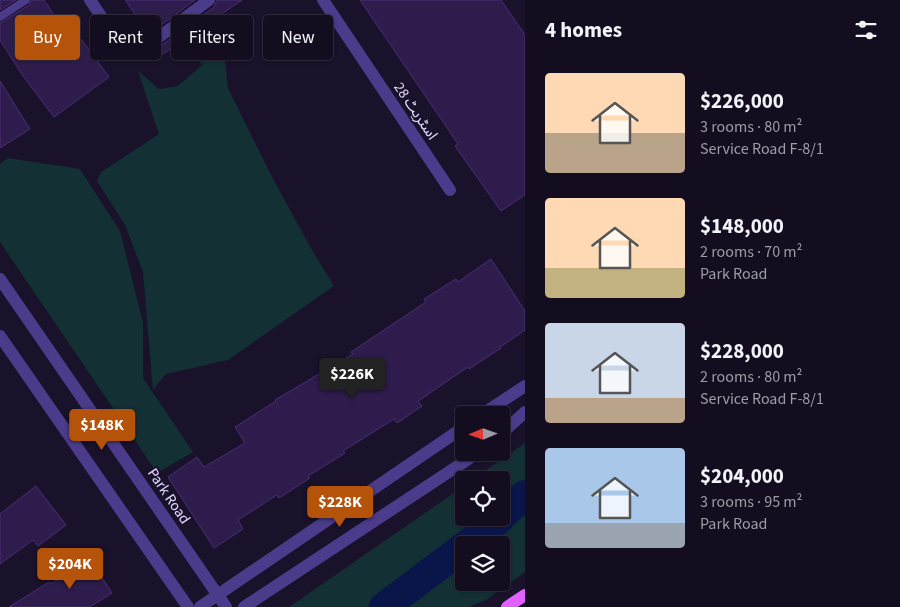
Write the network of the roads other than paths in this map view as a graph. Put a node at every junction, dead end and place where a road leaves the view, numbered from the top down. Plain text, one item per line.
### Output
1 (26, 0) edge
2 (90, 0) edge
3 (210, 0) edge
4 (322, 0) edge
5 (0, 17) edge
6 (450, 190) dead end
7 (0, 279) edge
8 (0, 336) edge
9 (525, 386) edge
10 (495, 406) edge
11 (525, 412) edge
12 (510, 426) edge
13 (455, 433) edge
14 (465, 461) edge
15 (218, 595) junction
16 (525, 595) edge
17 (188, 607) edge
18 (200, 607) edge
19 (226, 607) edge
20 (244, 607) edge
21 (508, 607) edge

1 - 5 lane
2 - 3 street
4 - 6 street, اسٹریٹ 28
7 - 15 street, Park Road
8 - 17 street
9 - 10 street
11 - 12 street
13 - 15 street
14 - 20 street
15 - 18 street
15 - 19 street, Park Road
16 - 21 main road

